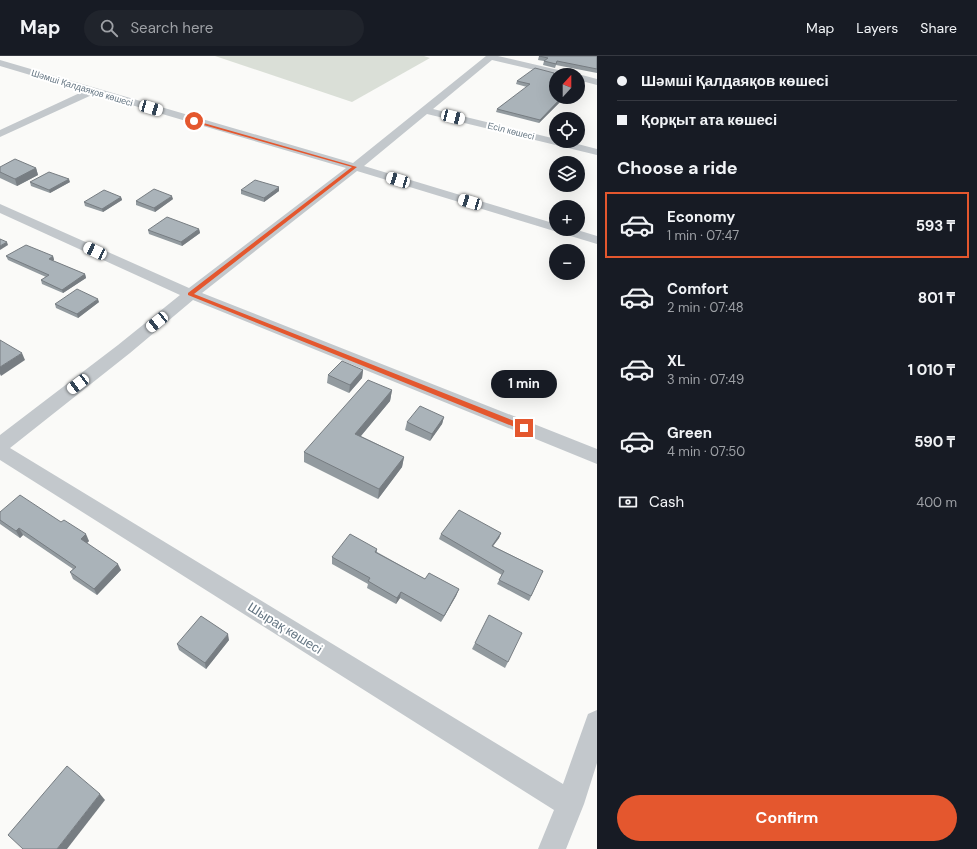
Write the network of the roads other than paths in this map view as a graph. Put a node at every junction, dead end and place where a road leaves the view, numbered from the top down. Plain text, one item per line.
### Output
1 (491, 57) edge
2 (0, 63) edge
3 (549, 71) edge
4 (585, 79) edge
5 (597, 82) edge
6 (92, 91) junction
7 (424, 110) junction
8 (0, 134) edge
9 (597, 152) edge
10 (355, 167) junction
11 (0, 208) edge
12 (549, 226) edge
13 (584, 236) edge
14 (597, 240) edge
15 (190, 294) junction
16 (0, 445) edge
17 (0, 451) edge
18 (597, 457) edge
19 (597, 723) edge
20 (570, 804) junction
21 (552, 849) edge

1 - 3 street
1 - 7 street
2 - 6 street, Шәмші Қалдаяқов көшесі
4 - 5 street
6 - 8 street
6 - 10 street, Шәмші Қалдаяқов көшесі
7 - 9 street, Есіл көшесі
7 - 10 street
10 - 12 street, Шәмші Қалдаяқов көшесі
10 - 15 street
11 - 15 street
13 - 14 street
15 - 16 street
15 - 18 street
17 - 20 street, Шырақ көшесі
19 - 20 street
20 - 21 street

